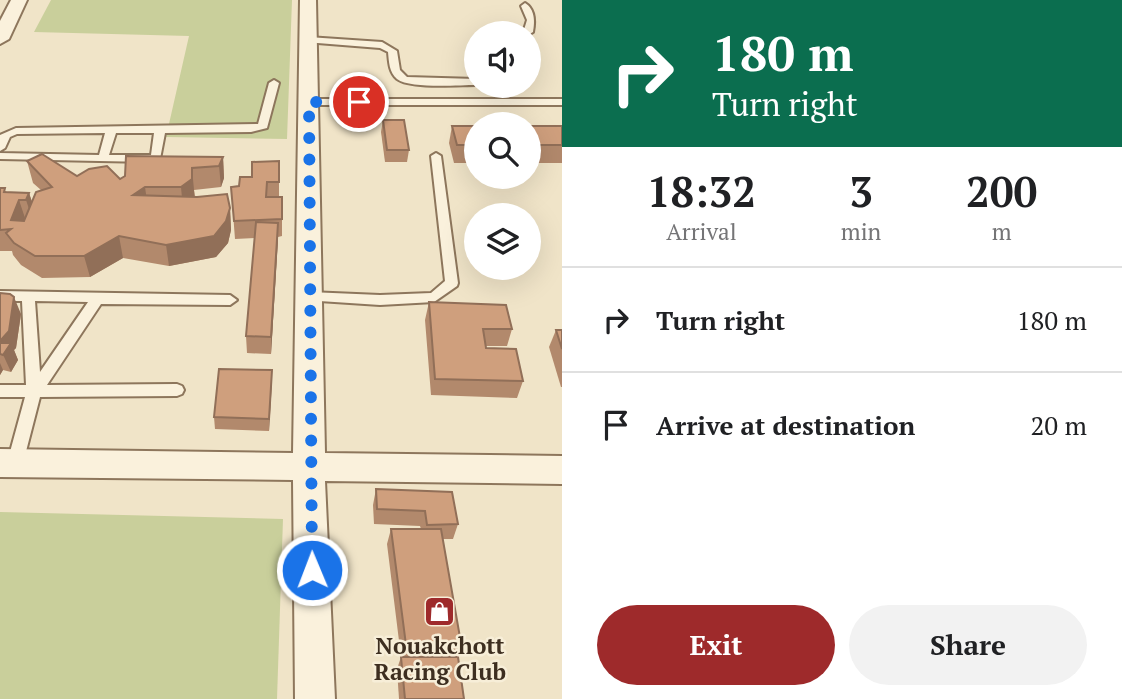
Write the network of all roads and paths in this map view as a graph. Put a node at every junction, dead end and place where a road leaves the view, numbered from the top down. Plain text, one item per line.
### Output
1 (19, 0) edge
2 (308, 0) edge
3 (525, 6) dead end
4 (531, 21) edge
5 (0, 39) edge
6 (308, 40) junction
7 (464, 82) edge
8 (274, 83) dead end
9 (309, 102) junction
10 (562, 102) edge
11 (111, 131) junction
12 (160, 131) junction
13 (0, 148) edge
14 (0, 156) edge
15 (436, 156) dead end
16 (103, 158) junction
17 (0, 296) edge
18 (28, 296) junction
19 (309, 297) junction
20 (100, 298) junction
21 (230, 300) dead end
22 (177, 390) dead end
23 (0, 391) edge
24 (34, 392) junction
25 (8, 463) edge
26 (309, 467) junction
27 (562, 470) edge
28 (315, 699) edge

1 - 5 street
2 - 6 street
3 - 4 lane
6 - 7 lane
6 - 9 street
8 - 12 lane
9 - 10 lane
9 - 19 street
11 - 12 lane
11 - 13 lane
11 - 16 lane
12 - 16 lane
14 - 16 lane
15 - 19 lane
17 - 18 lane
18 - 20 lane
18 - 24 lane
19 - 26 street
20 - 21 lane
20 - 24 lane
22 - 24 lane
23 - 24 lane
24 - 25 lane
25 - 26 street
26 - 27 street
26 - 28 street

